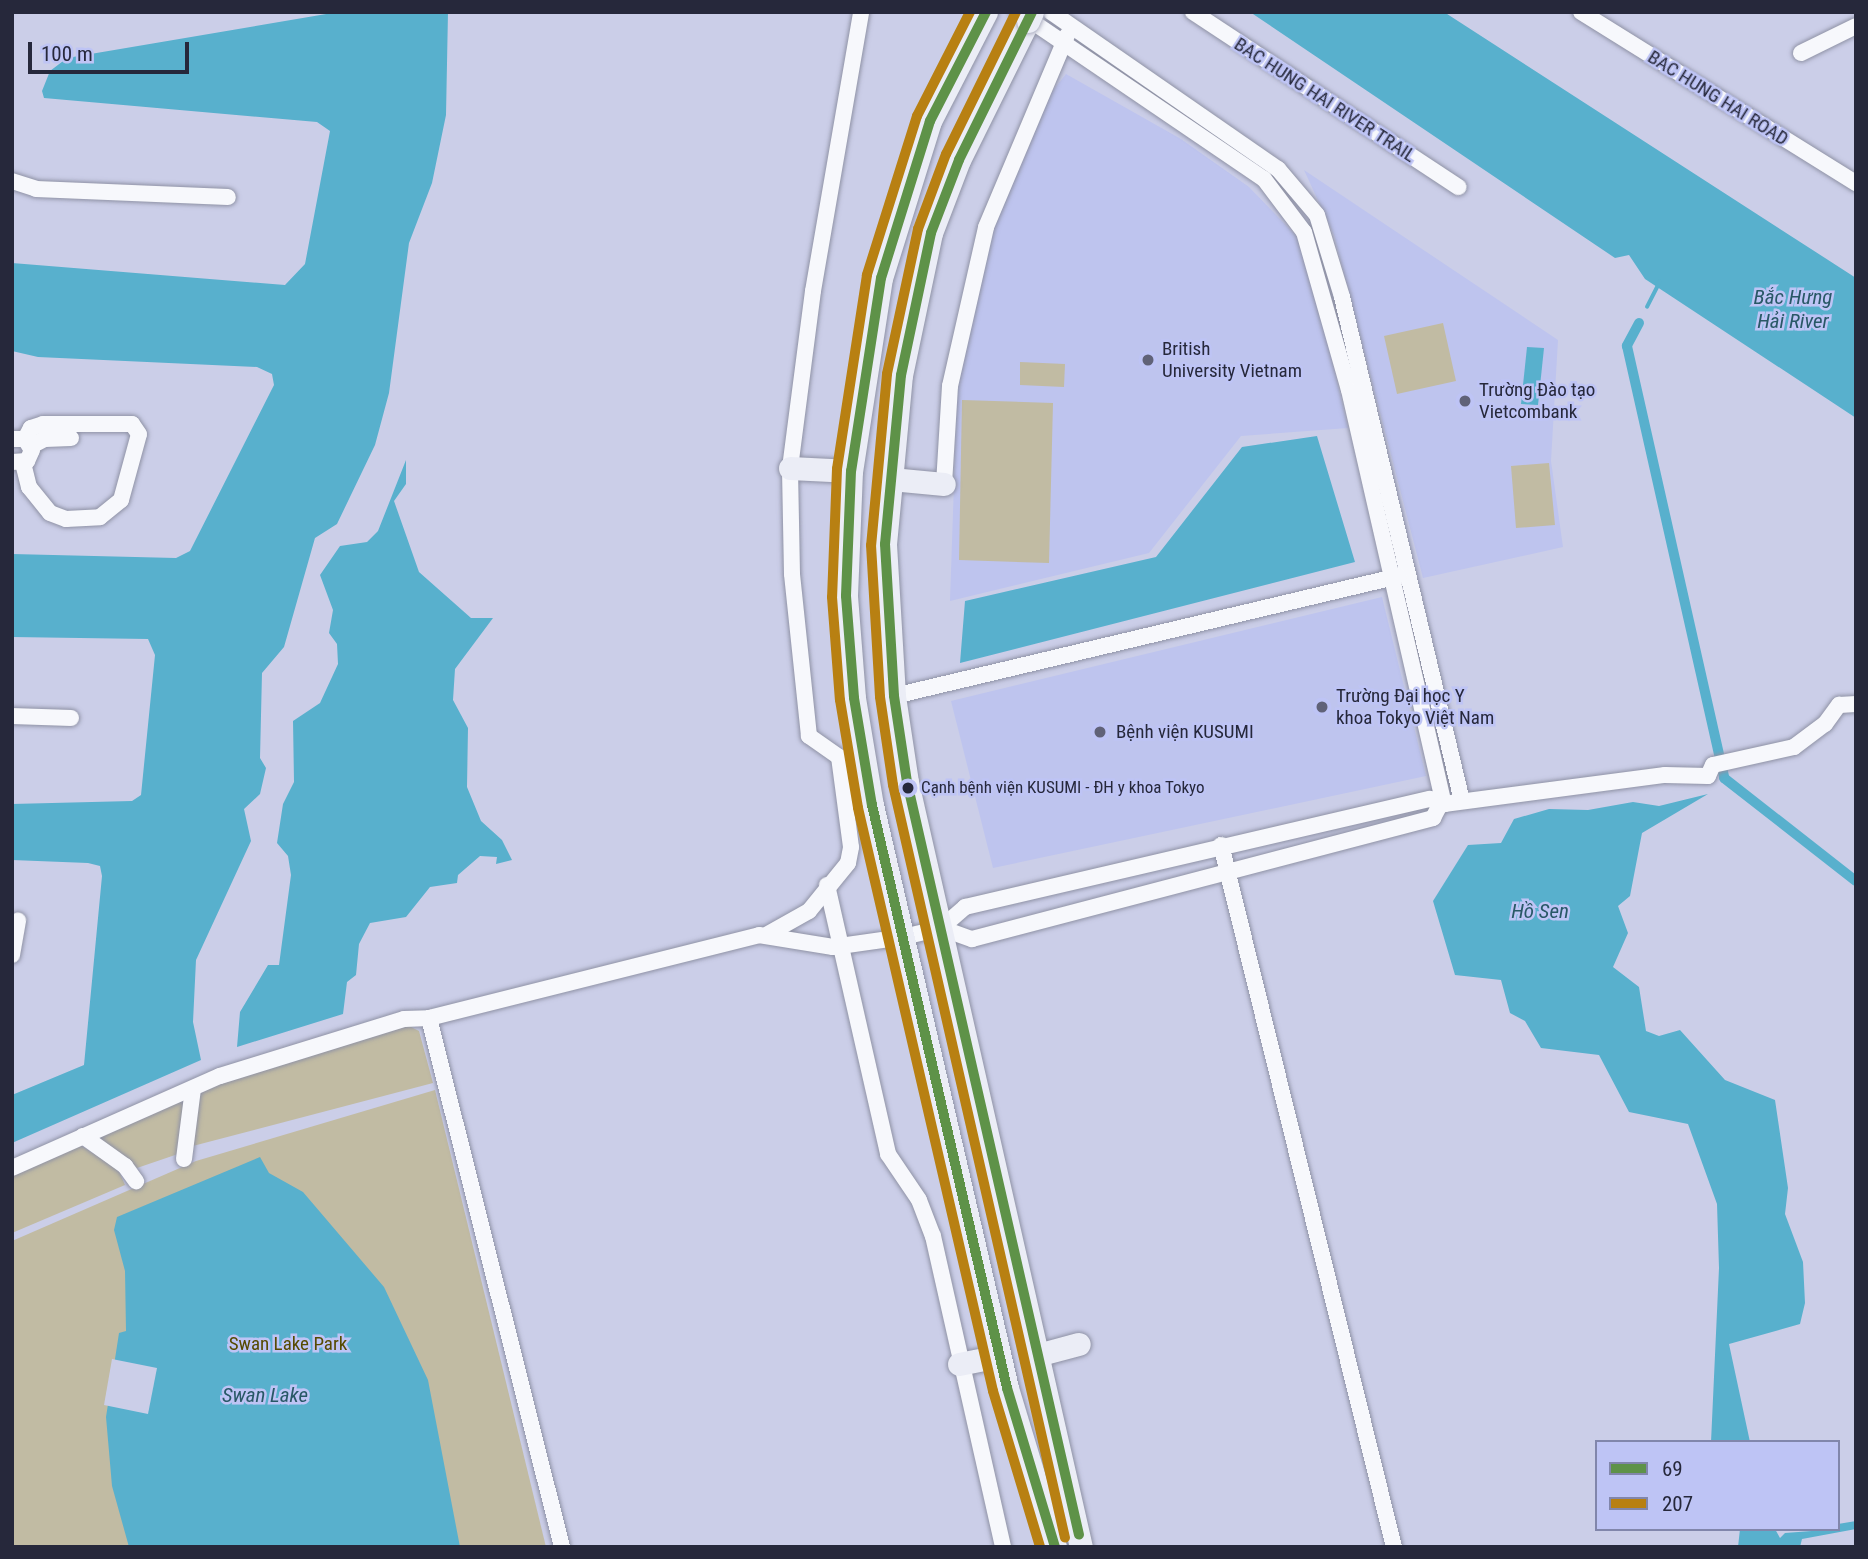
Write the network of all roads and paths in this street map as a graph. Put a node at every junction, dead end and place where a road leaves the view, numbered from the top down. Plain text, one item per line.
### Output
1 (862, 12) edge
2 (986, 12) edge
3 (1051, 12) edge
4 (1193, 12) edge
5 (1581, 12) edge
6 (1026, 15) edge
7 (1072, 26) junction
8 (1856, 26) edge
9 (1064, 43) junction
10 (1801, 53) dead end
11 (1256, 163) junction
12 (12, 181) edge
13 (1856, 183) edge
14 (1458, 187) dead end
15 (228, 197) dead end
16 (71, 438) dead end
17 (23, 441) edge
18 (18, 463) edge
19 (790, 468) junction
20 (850, 471) junction
21 (891, 479) junction
22 (944, 484) joint
23 (1399, 575) junction
24 (894, 696) junction
25 (1856, 704) edge
26 (12, 716) edge
27 (71, 718) dead end
28 (1462, 801) junction
29 (1442, 805) junction
30 (1221, 845) junction
31 (1228, 870) junction
32 (827, 885) junction
33 (18, 921) dead end
34 (941, 928) junction
35 (759, 935) junction
36 (903, 937) junction
37 (841, 946) junction
38 (12, 956) edge
39 (429, 1018) junction
40 (193, 1089) junction
41 (83, 1136) junction
42 (184, 1159) dead end
43 (12, 1168) edge
44 (136, 1181) dead end
45 (1079, 1344) dead end
46 (1041, 1354) junction
47 (999, 1356) junction
48 (959, 1364) junction
49 (1007, 1388) junction
50 (1051, 1399) junction
51 (562, 1547) edge
52 (1003, 1547) edge
53 (1038, 1547) edge
54 (1055, 1547) edge
55 (1081, 1547) edge
56 (1097, 1547) edge
57 (1394, 1547) edge

1 - 19 street
2 - 20 highway
3 - 7 street
4 - 14 street, BAC HUNG HAI RIVER TRAIL
5 - 13 street, BAC HUNG HAI ROAD
6 - 9 street
6 - 21 highway
7 - 9 street
7 - 11 street
8 - 10 street
9 - 11 street
9 - 22 street
11 - 23 street
12 - 15 street
16 - 17 street
17 - 18 street
17 - 18 street
19 - 20 highway
19 - 32 street
20 - 36 highway
21 - 22 highway
21 - 24 highway
23 - 24 street
23 - 28 street
23 - 29 street
24 - 34 highway
25 - 28 street
26 - 27 street
28 - 29 street
29 - 30 street
29 - 31 street
30 - 31 street
30 - 34 street
31 - 34 street
31 - 57 street
32 - 35 street
32 - 37 street
33 - 38 street
34 - 36 street
34 - 46 highway
35 - 37 street
35 - 39 street
36 - 37 street
36 - 47 highway
37 - 48 street
39 - 40 street
39 - 51 street
40 - 41 street
40 - 42 street
41 - 43 street
41 - 44 street
45 - 46 highway
46 - 50 highway
47 - 48 highway
47 - 49 highway
48 - 52 street
49 - 53 highway
49 - 54 highway
50 - 55 highway
50 - 56 highway

